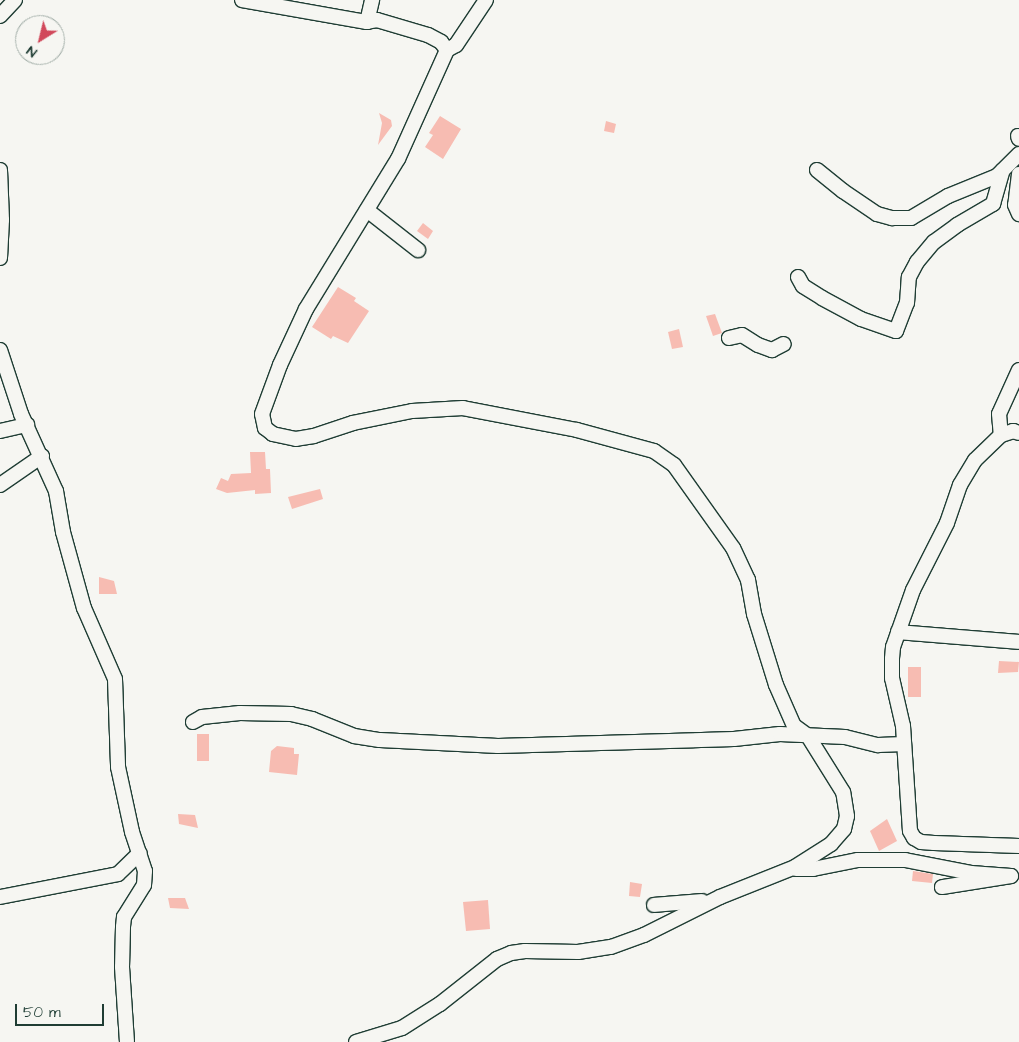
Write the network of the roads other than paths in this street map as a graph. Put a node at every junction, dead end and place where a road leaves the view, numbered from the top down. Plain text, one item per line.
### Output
1 (15, 0) edge
2 (242, 0) edge
3 (372, 0) edge
4 (486, 0) edge
5 (0, 16) edge
6 (367, 22) junction
7 (447, 50) junction
8 (1019, 154) edge
9 (0, 170) edge
10 (817, 170) dead end
11 (1003, 170) junction
12 (1019, 174) edge
13 (367, 210) junction
14 (1019, 214) edge
15 (418, 250) dead end
16 (0, 258) edge
17 (798, 277) dead end
18 (729, 338) dead end
19 (784, 344) dead end
20 (0, 350) edge
21 (1019, 370) edge
22 (27, 425) junction
23 (0, 431) edge
24 (1019, 433) edge
25 (1001, 435) junction
26 (42, 456) junction
27 (0, 485) edge
28 (898, 632) junction
29 (1019, 642) edge
30 (193, 722) dead end
31 (808, 736) junction
32 (904, 744) junction
33 (1019, 846) edge
34 (140, 852) junction
35 (791, 868) junction
36 (942, 887) dead end
37 (0, 897) edge
38 (720, 897) junction
39 (654, 905) dead end
40 (127, 1042) edge
41 (356, 1042) edge

1 - 5 street
2 - 6 street
3 - 6 street
4 - 7 street
6 - 7 street
7 - 13 street
8 - 11 street
9 - 16 street
10 - 11 street
11 - 17 street
12 - 14 street
13 - 15 street
13 - 31 street
18 - 19 street
20 - 22 street
21 - 25 street
22 - 23 street
22 - 26 street
24 - 25 street
25 - 28 street
26 - 27 street
26 - 34 street
28 - 29 street
28 - 32 street
30 - 31 street
31 - 32 street
31 - 35 street
32 - 33 street
34 - 37 street
34 - 40 street
35 - 36 street
35 - 38 street
38 - 39 street
38 - 41 street

